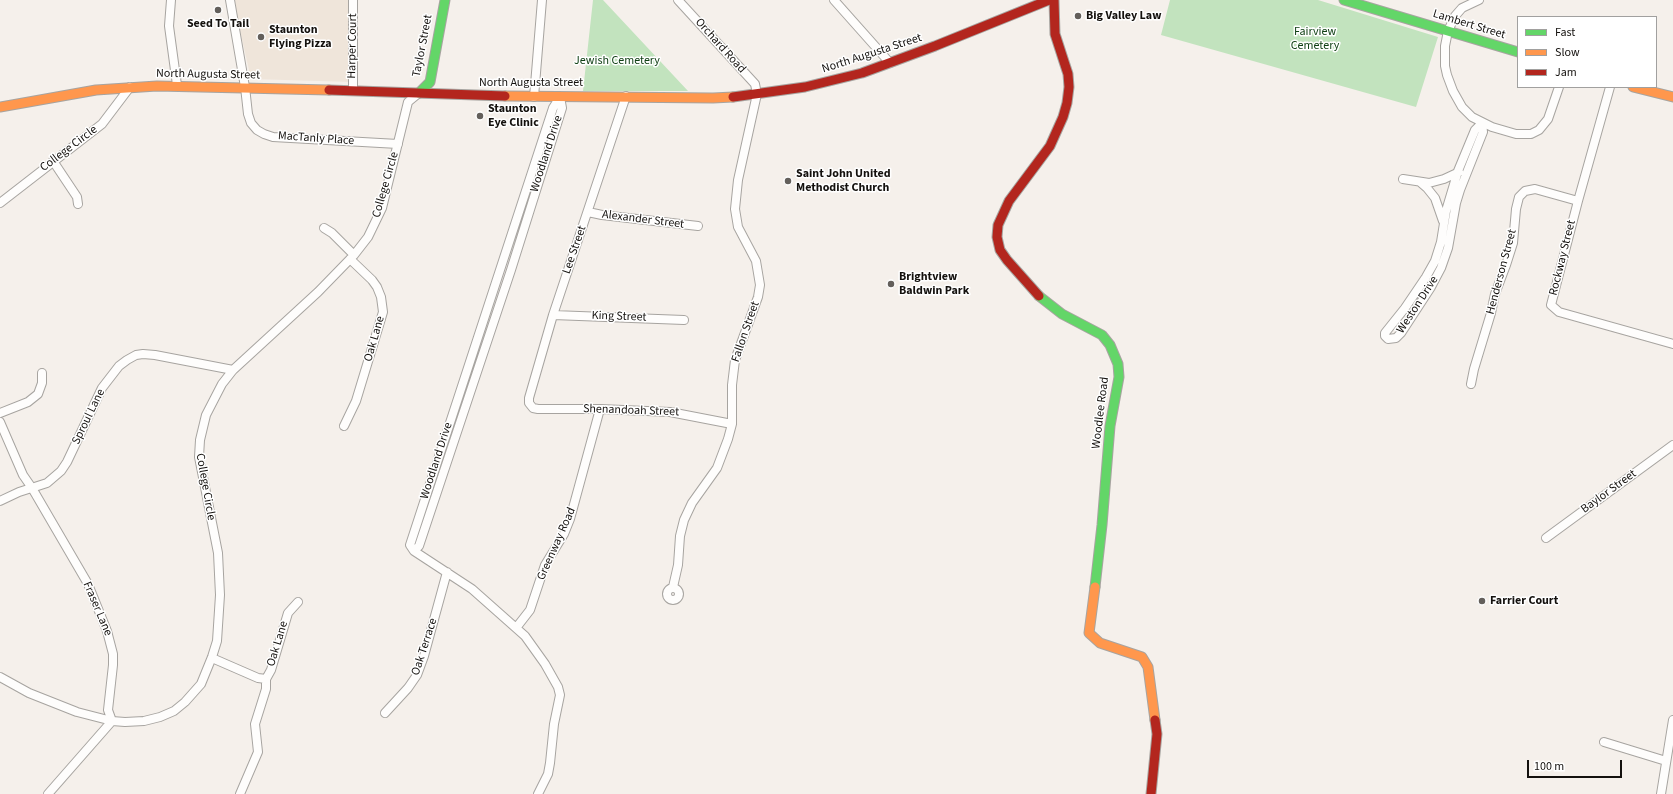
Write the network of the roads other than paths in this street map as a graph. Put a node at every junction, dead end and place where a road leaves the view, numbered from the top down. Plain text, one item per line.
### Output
1 (171, 0) edge
2 (230, 0) edge
3 (353, 0) edge
4 (444, 0) edge
5 (542, 0) edge
6 (678, 0) edge
7 (834, 0) edge
8 (1049, 0) edge
9 (1054, 0) edge
10 (1344, 0) edge
11 (1479, 0) edge
12 (1448, 31) junction
13 (1517, 52) edge
14 (890, 63) junction
15 (177, 85) junction
16 (130, 87) junction
17 (245, 87) junction
18 (1559, 88) edge
19 (1610, 88) edge
20 (1637, 88) edge
21 (353, 91) junction
22 (419, 93) junction
23 (758, 94) junction
24 (626, 96) junction
25 (534, 97) junction
26 (560, 97) junction
27 (1673, 97) edge
28 (0, 107) edge
29 (1482, 123) junction
30 (398, 144) junction
31 (53, 161) junction
32 (1462, 173) junction
33 (1403, 179) dead end
34 (1420, 181) junction
35 (1578, 201) junction
36 (0, 202) edge
37 (78, 204) dead end
38 (588, 212) junction
39 (1444, 224) junction
40 (698, 226) dead end
41 (324, 228) dead end
42 (352, 257) junction
43 (553, 315) junction
44 (684, 320) dead end
45 (1673, 344) edge
46 (233, 370) junction
47 (42, 373) dead end
48 (1471, 384) dead end
49 (530, 405) joint
50 (600, 409) junction
51 (0, 413) edge
52 (0, 422) edge
53 (732, 424) junction
54 (344, 426) dead end
55 (1673, 445) edge
56 (32, 488) junction
57 (0, 501) edge
58 (1546, 538) dead end
59 (447, 572) junction
60 (673, 588) dead end
61 (298, 602) dead end
62 (516, 628) junction
63 (212, 658) junction
64 (0, 677) edge
65 (266, 679) junction
66 (385, 714) dead end
67 (1673, 720) edge
68 (112, 721) junction
69 (1604, 742) dead end
70 (1666, 761) junction
71 (48, 794) edge
72 (240, 794) edge
73 (538, 794) edge
74 (1151, 794) edge
75 (1661, 794) edge

1 - 15 street
2 - 17 street, MacTanly Place
3 - 21 street, Harper Court
4 - 22 street, Taylor Street
5 - 25 street
6 - 23 street, Orchard Road
7 - 14 street
8 - 14 street, North Augusta Street
9 - 74 street, Woodlee Road
10 - 12 street, Lambert Street
11 - 12 street
12 - 13 street, Lambert Street
12 - 29 street
14 - 23 street, North Augusta Street
15 - 16 street, North Augusta Street
15 - 17 street, North Augusta Street
16 - 28 street, North Augusta Street
16 - 31 street, College Circle
17 - 21 street, North Augusta Street
17 - 30 street, MacTanly Place
18 - 29 street
19 - 35 street, Rockway Street
20 - 27 street
21 - 22 street, North Augusta Street
22 - 25 street, North Augusta Street
22 - 30 street, College Circle
23 - 24 street, North Augusta Street
23 - 53 street, Fallon Street
24 - 26 street, North Augusta Street
24 - 38 street, Lee Street
25 - 26 street, North Augusta Street
26 - 59 street, Woodland Drive
29 - 32 street, Weston Drive
30 - 42 street, College Circle
31 - 36 street, College Circle
31 - 37 street
32 - 34 street
32 - 39 street, Weston Drive
32 - 39 street, Weston Drive
33 - 34 street
34 - 39 street
35 - 45 street, Rockway Street
35 - 48 street, Henderson Street
38 - 40 street, Alexander Street
38 - 43 street, Lee Street
41 - 42 street, Oak Lane
42 - 46 street, College Circle
42 - 54 street, Oak Lane
43 - 44 street, King Street
43 - 49 street, Lee Street
46 - 56 street, Sproul Lane
46 - 63 street, College Circle
47 - 51 street
49 - 50 street, Shenandoah Street
50 - 53 street, Shenandoah Street
50 - 62 street, Greenway Road
52 - 56 street, Fraser Lane
53 - 60 street, Fallon Street
55 - 58 street, Baylor Street
56 - 57 street, Sproul Lane
56 - 68 street, Fraser Lane
59 - 62 street, Woodland Drive
59 - 66 street, Oak Terrace
61 - 65 street, Oak Lane
62 - 73 street, Woodland Drive
63 - 65 street, Oak Lane
63 - 68 street, College Circle
64 - 68 street, College Circle
65 - 72 street
67 - 70 street
68 - 71 street
69 - 70 street
70 - 75 street

